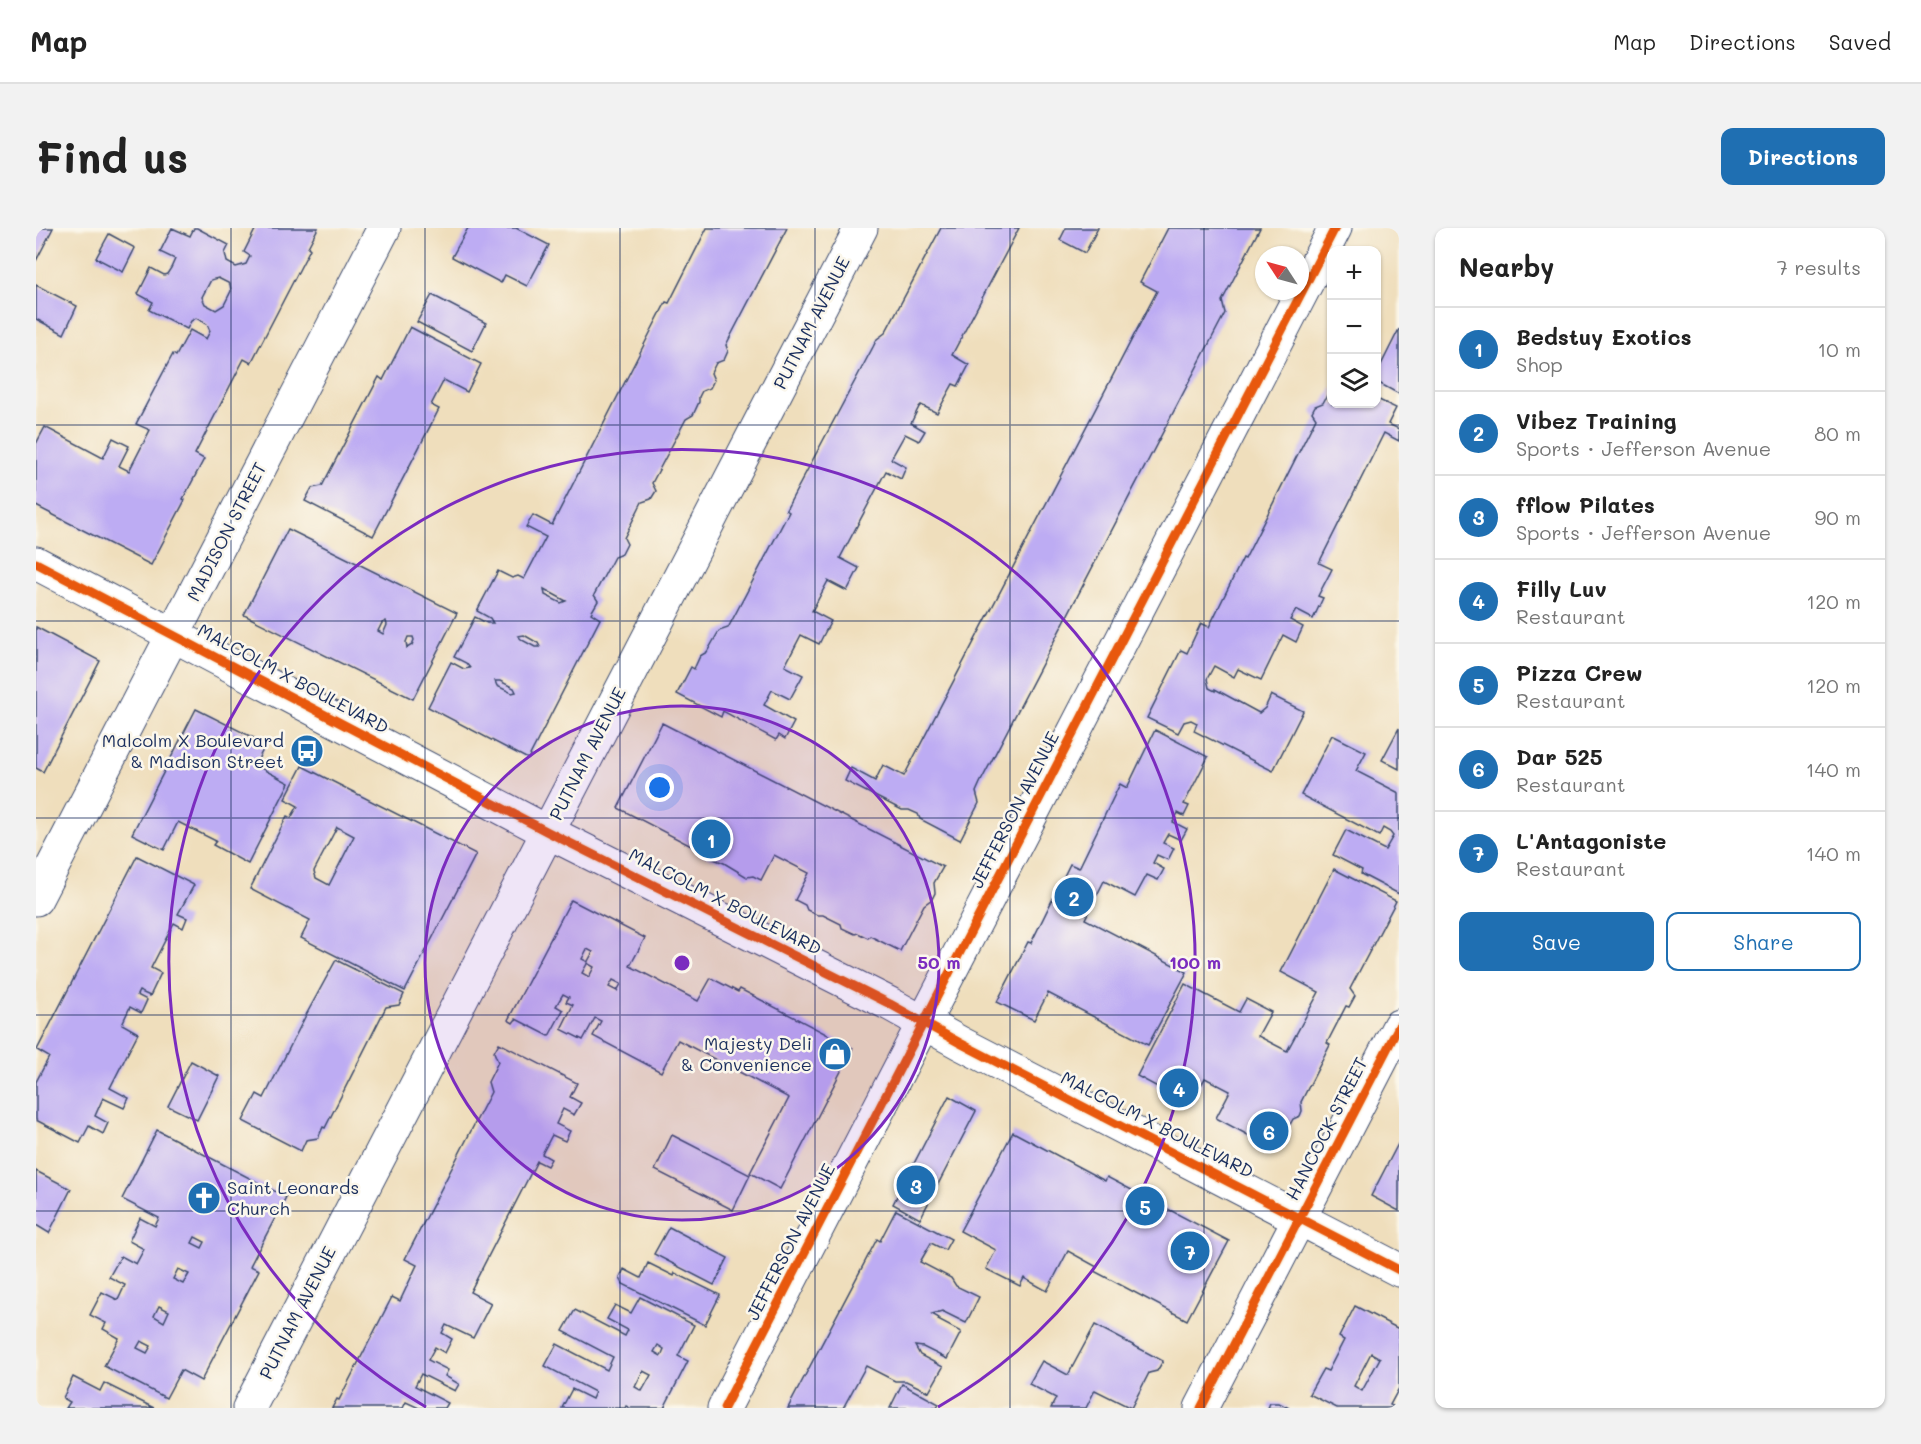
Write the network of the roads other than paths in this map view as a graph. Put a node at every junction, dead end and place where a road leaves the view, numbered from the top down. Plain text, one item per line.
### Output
1 (384, 228) edge
2 (861, 228) edge
3 (1335, 228) edge
4 (36, 563) edge
5 (174, 634) junction
6 (548, 832) junction
7 (36, 900) edge
8 (924, 1022) junction
9 (1399, 1026) edge
10 (1299, 1218) junction
11 (1399, 1270) edge
12 (249, 1408) edge
13 (724, 1408) edge
14 (1201, 1408) edge

1 - 5 street, MADISON STREET
2 - 6 street, PUTNAM AVENUE
3 - 8 street, JEFFERSON AVENUE
4 - 5 street, MALCOLM X BOULEVARD
5 - 6 street, MALCOLM X BOULEVARD
5 - 7 street, MADISON STREET
6 - 8 street, MALCOLM X BOULEVARD
6 - 12 street, PUTNAM AVENUE
8 - 10 street, MALCOLM X BOULEVARD
8 - 13 street, JEFFERSON AVENUE
9 - 10 street, HANCOCK STREET
10 - 11 street, MALCOLM X BOULEVARD
10 - 14 street, HANCOCK STREET

